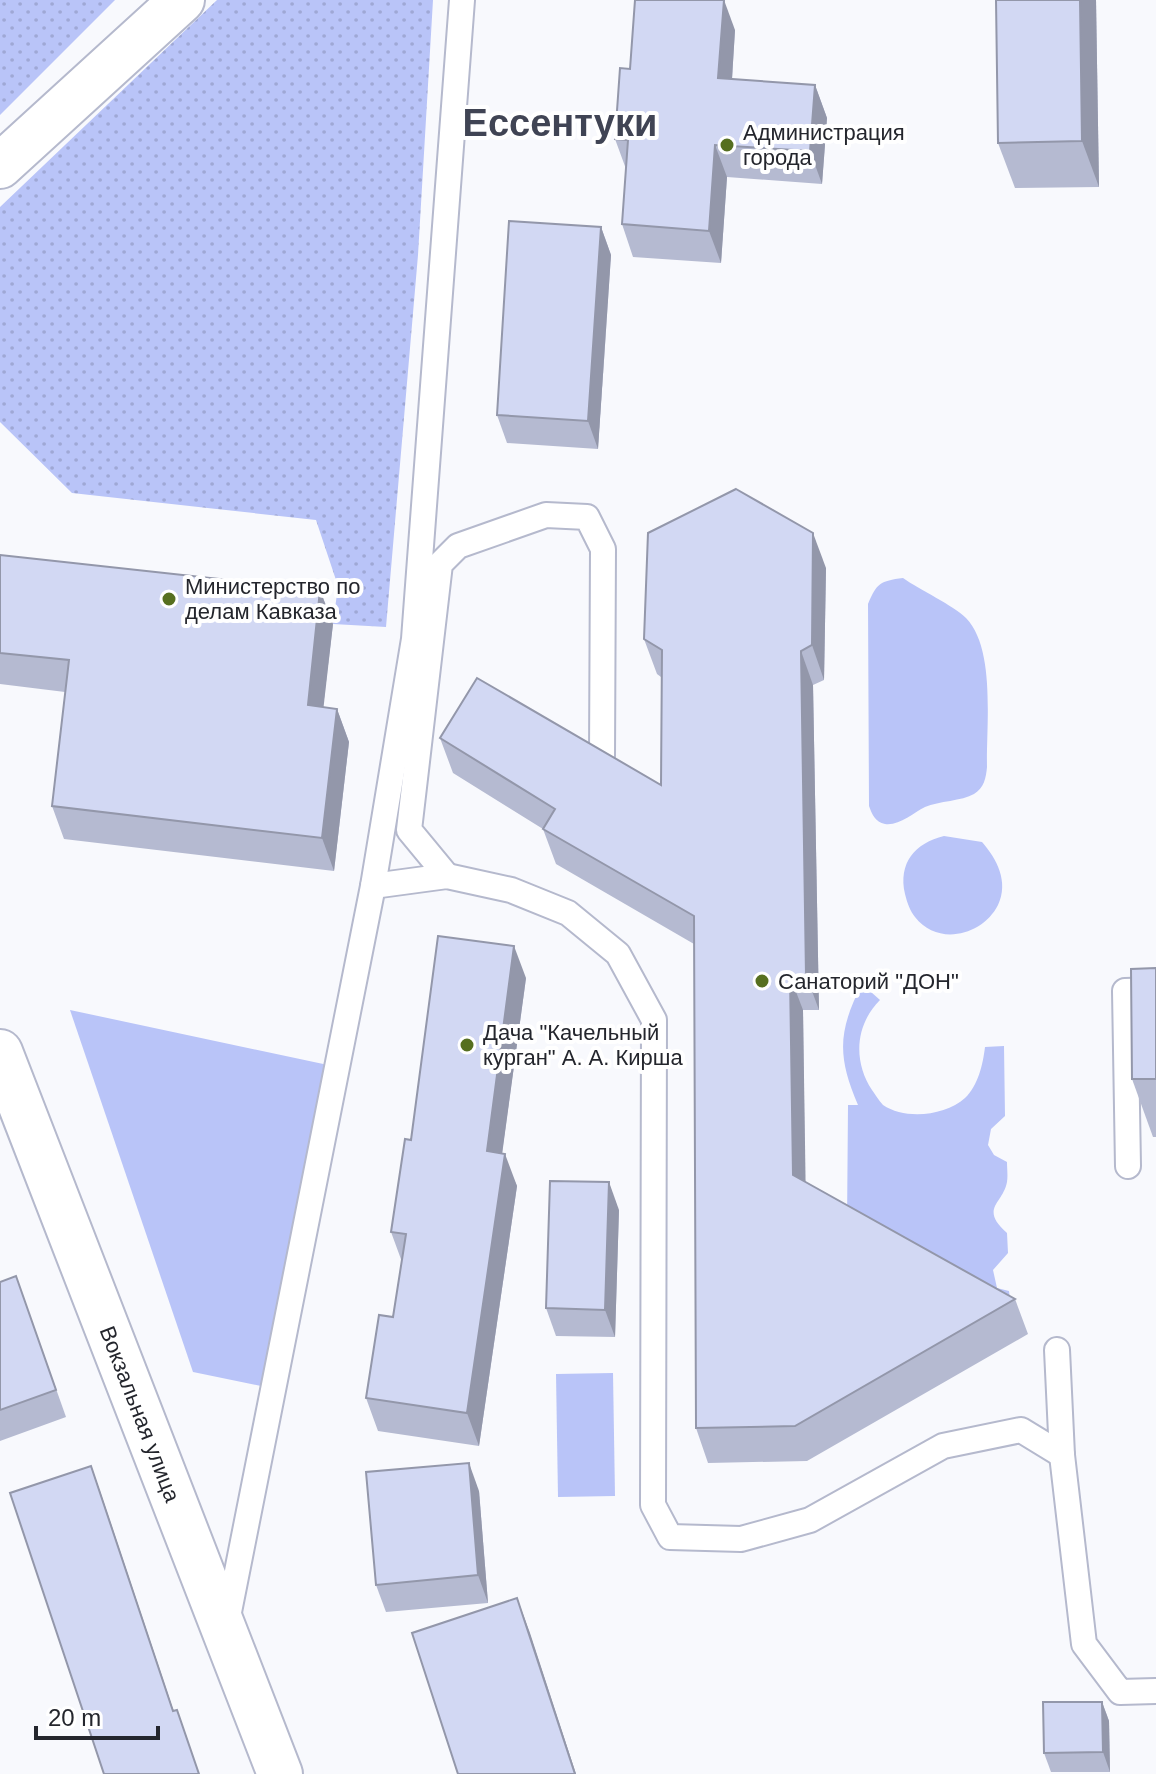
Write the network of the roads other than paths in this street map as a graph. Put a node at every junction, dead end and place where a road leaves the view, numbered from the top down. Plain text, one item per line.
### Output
1 (182, 0) edge
2 (462, 0) edge
3 (0, 166) edge
4 (602, 756) edge
5 (447, 876) junction
6 (373, 886) junction
7 (1156, 990) edge
8 (0, 1052) edge
9 (1128, 1166) dead end
10 (1057, 1350) dead end
11 (1062, 1455) junction
12 (225, 1631) junction
13 (1156, 1691) edge
14 (280, 1774) edge

1 - 3 main road
2 - 6 lane
4 - 5 lane
5 - 6 lane
5 - 11 lane
6 - 12 lane
7 - 9 lane
8 - 12 main road, Вокзальная улица
10 - 11 lane
11 - 13 lane
12 - 14 main road, Вокзальная улица

